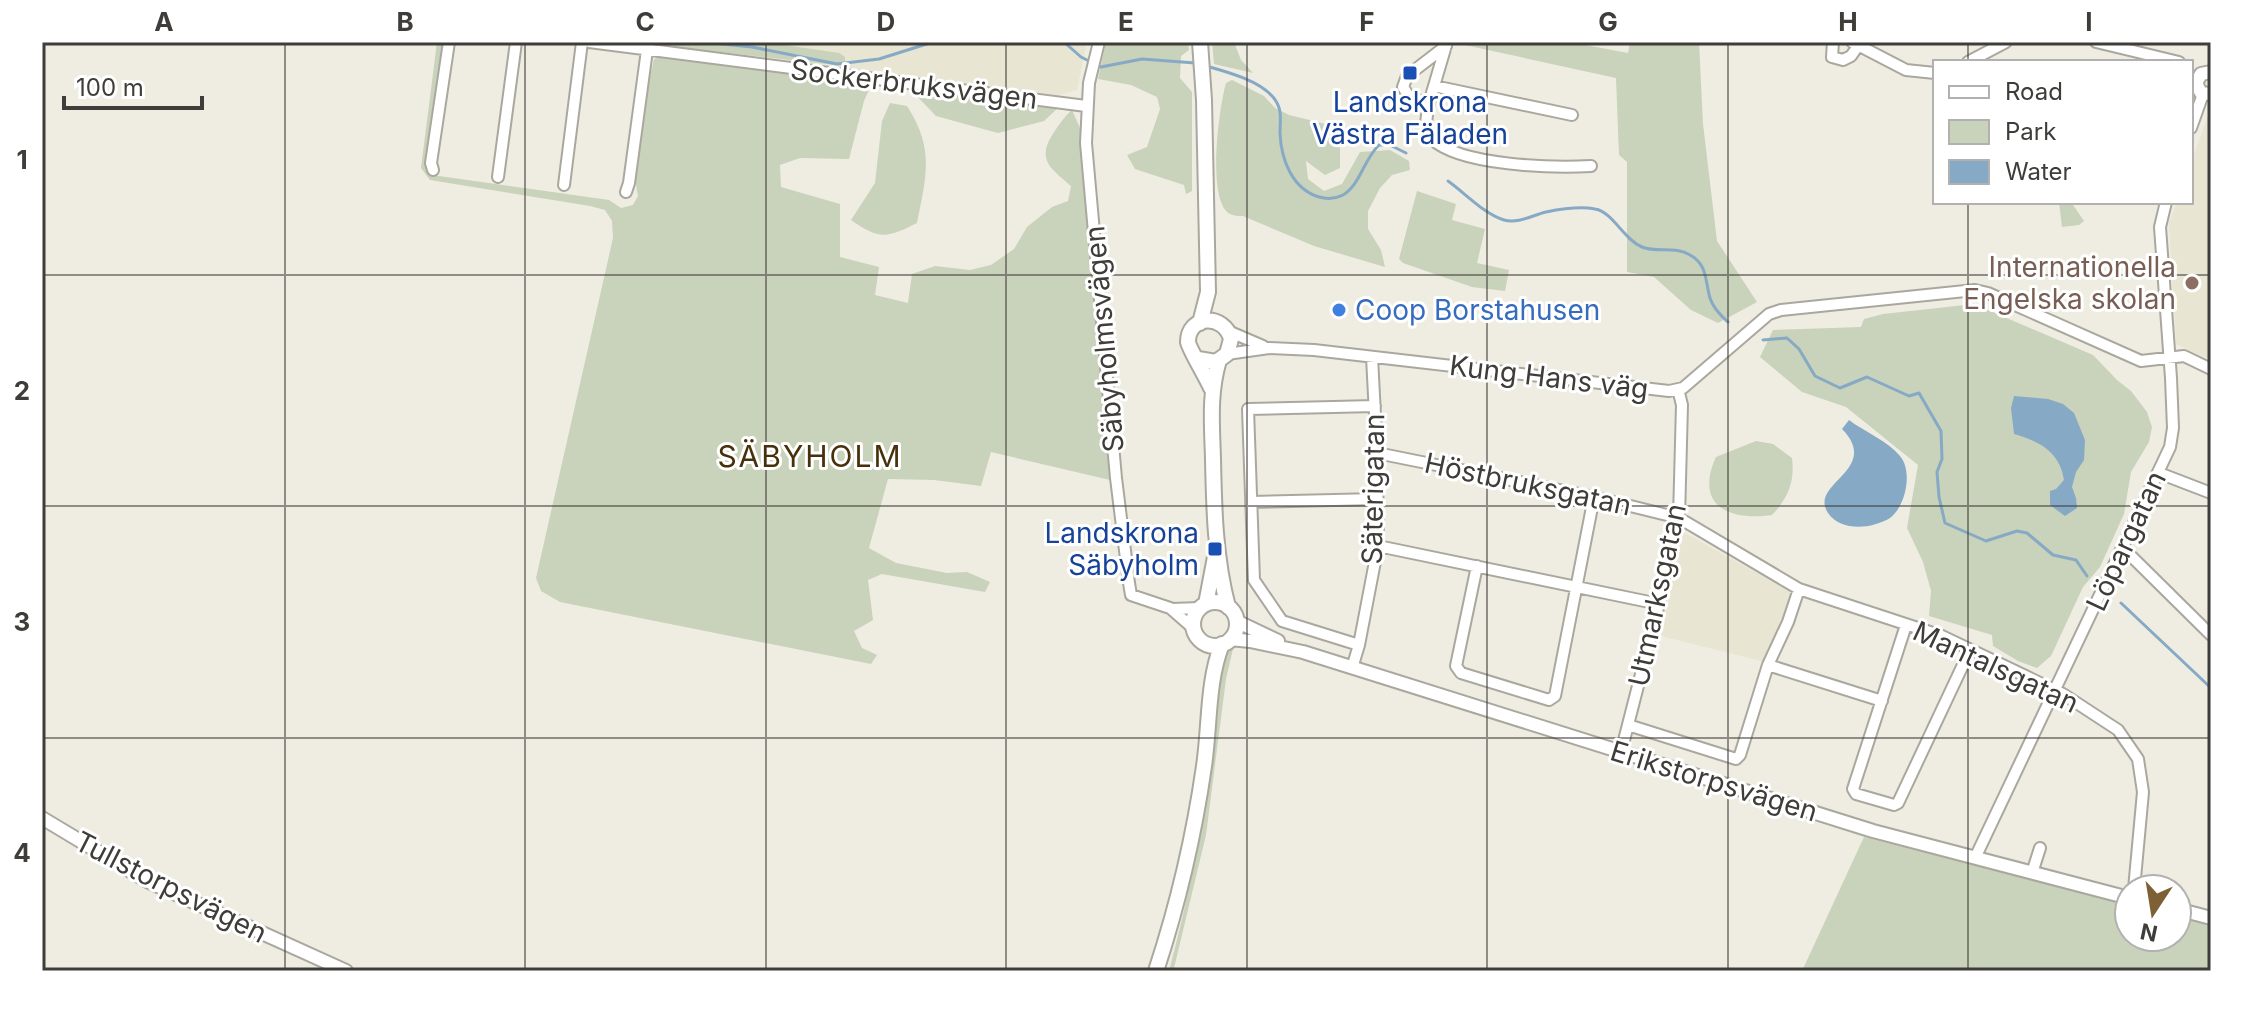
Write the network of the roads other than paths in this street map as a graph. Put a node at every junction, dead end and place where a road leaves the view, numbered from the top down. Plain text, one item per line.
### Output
1 (449, 42) edge
2 (516, 42) edge
3 (582, 42) edge
4 (589, 42) edge
5 (1099, 42) edge
6 (1833, 42) edge
7 (2006, 42) edge
8 (2096, 42) edge
9 (1200, 44) edge
10 (1447, 44) edge
11 (1855, 44) edge
12 (647, 50) junction
13 (1972, 60) edge
14 (2171, 60) edge
15 (2204, 70) edge
16 (1933, 73) edge
17 (1434, 86) junction
18 (2207, 94) edge
19 (1429, 103) junction
20 (1086, 106) junction
21 (1572, 115) dead end
22 (2193, 124) edge
23 (1591, 166) dead end
24 (433, 170) dead end
25 (498, 177) dead end
26 (564, 185) dead end
27 (626, 192) dead end
28 (2166, 204) edge
29 (1208, 292) junction
30 (1200, 323) junction
31 (1224, 327) junction
32 (1269, 348) junction
33 (1223, 357) junction
34 (1372, 357) junction
35 (2170, 357) junction
36 (1198, 359) junction
37 (2211, 369) edge
38 (1211, 388) junction
39 (1678, 389) junction
40 (1375, 406) junction
41 (1377, 453) junction
42 (2159, 473) junction
43 (2211, 493) edge
44 (1594, 497) junction
45 (1377, 499) junction
46 (1251, 502) junction
47 (1679, 518) junction
48 (1378, 546) junction
49 (2121, 550) junction
50 (1216, 553) junction
51 (1477, 566) junction
52 (1575, 586) junction
53 (1799, 589) junction
54 (1659, 604) junction
55 (1203, 606) junction
56 (1228, 607) junction
57 (1170, 608) junction
58 (1236, 621) junction
59 (1906, 625) junction
60 (1198, 635) junction
61 (2211, 635) edge
62 (1226, 642) junction
63 (1359, 645) junction
64 (1970, 650) junction
65 (1303, 652) junction
66 (1768, 665) junction
67 (1352, 668) junction
68 (2055, 690) junction
69 (1211, 694) junction
70 (1882, 701) junction
71 (1628, 725) junction
72 (1621, 752) junction
73 (42, 818) edge
74 (2040, 848) dead end
75 (1975, 858) junction
76 (2032, 873) junction
77 (2135, 873) edge
78 (2113, 894) edge
79 (346, 971) edge
80 (1156, 971) edge

1 - 24 street
2 - 25 street
3 - 26 street
4 - 12 street, Sockerbruksvägen
5 - 20 street, Säbyholmsvägen
6 - 11 street
7 - 13 street
8 - 14 street
9 - 29 main road
10 - 17 street
10 - 19 street
11 - 16 street
12 - 20 street, Sockerbruksvägen
12 - 27 street
15 - 18 street
17 - 19 street
17 - 21 street
18 - 22 street
19 - 23 street
20 - 57 street, Säbyholmsvägen
28 - 35 street, Löpargatan
29 - 30 main road
29 - 31 main road
30 - 31 main road
30 - 36 main road
31 - 32 street, Kung Hans väg
31 - 33 main road
32 - 33 street, Kung Hans väg
32 - 34 street, Kung Hans väg
33 - 36 main road
33 - 38 main road
34 - 39 street, Kung Hans väg
34 - 40 street, Säterigatan
35 - 37 street, Kung Hans väg
35 - 39 street, Kung Hans väg
35 - 42 street, Löpargatan
36 - 38 main road
38 - 50 main road
39 - 47 street, Utmarksgatan
40 - 41 street, Säterigatan
40 - 46 street
41 - 44 street, Höstbruksgatan
41 - 45 street, Säterigatan
42 - 43 street
42 - 49 street, Löpargatan
44 - 47 street, Höstbruksgatan
44 - 52 street
45 - 46 street
45 - 48 street, Säterigatan
46 - 63 street
47 - 53 street, Mantalsgatan
47 - 54 street, Utmarksgatan
48 - 51 street
48 - 63 street, Säterigatan
49 - 61 street
49 - 68 street, Löpargatan
50 - 55 main road
50 - 56 main road
51 - 52 street
51 - 52 street
52 - 54 street
53 - 59 street, Mantalsgatan
53 - 66 street
54 - 71 street, Utmarksgatan
55 - 56 main road
55 - 57 street, Säbyholmsvägen
55 - 60 main road
56 - 58 main road
57 - 60 street, Säbyholmsvägen
58 - 62 main road
58 - 65 street, Erikstorpsvägen
59 - 64 street, Mantalsgatan
59 - 70 street
60 - 62 main road
60 - 69 main road
62 - 65 street, Erikstorpsvägen
62 - 69 main road
63 - 67 street, Säterigatan
64 - 68 street, Mantalsgatan
64 - 70 street
65 - 67 street, Erikstorpsvägen
66 - 70 street
66 - 71 street
67 - 72 street, Erikstorpsvägen
68 - 75 street, Löpargatan
68 - 77 street, Mantalsgatan
69 - 80 main road
71 - 72 street, Utmarksgatan
72 - 75 street, Erikstorpsvägen
73 - 79 street, Tullstorpsvägen
74 - 76 street
75 - 76 street, Erikstorpsvägen
76 - 78 street, Erikstorpsvägen

